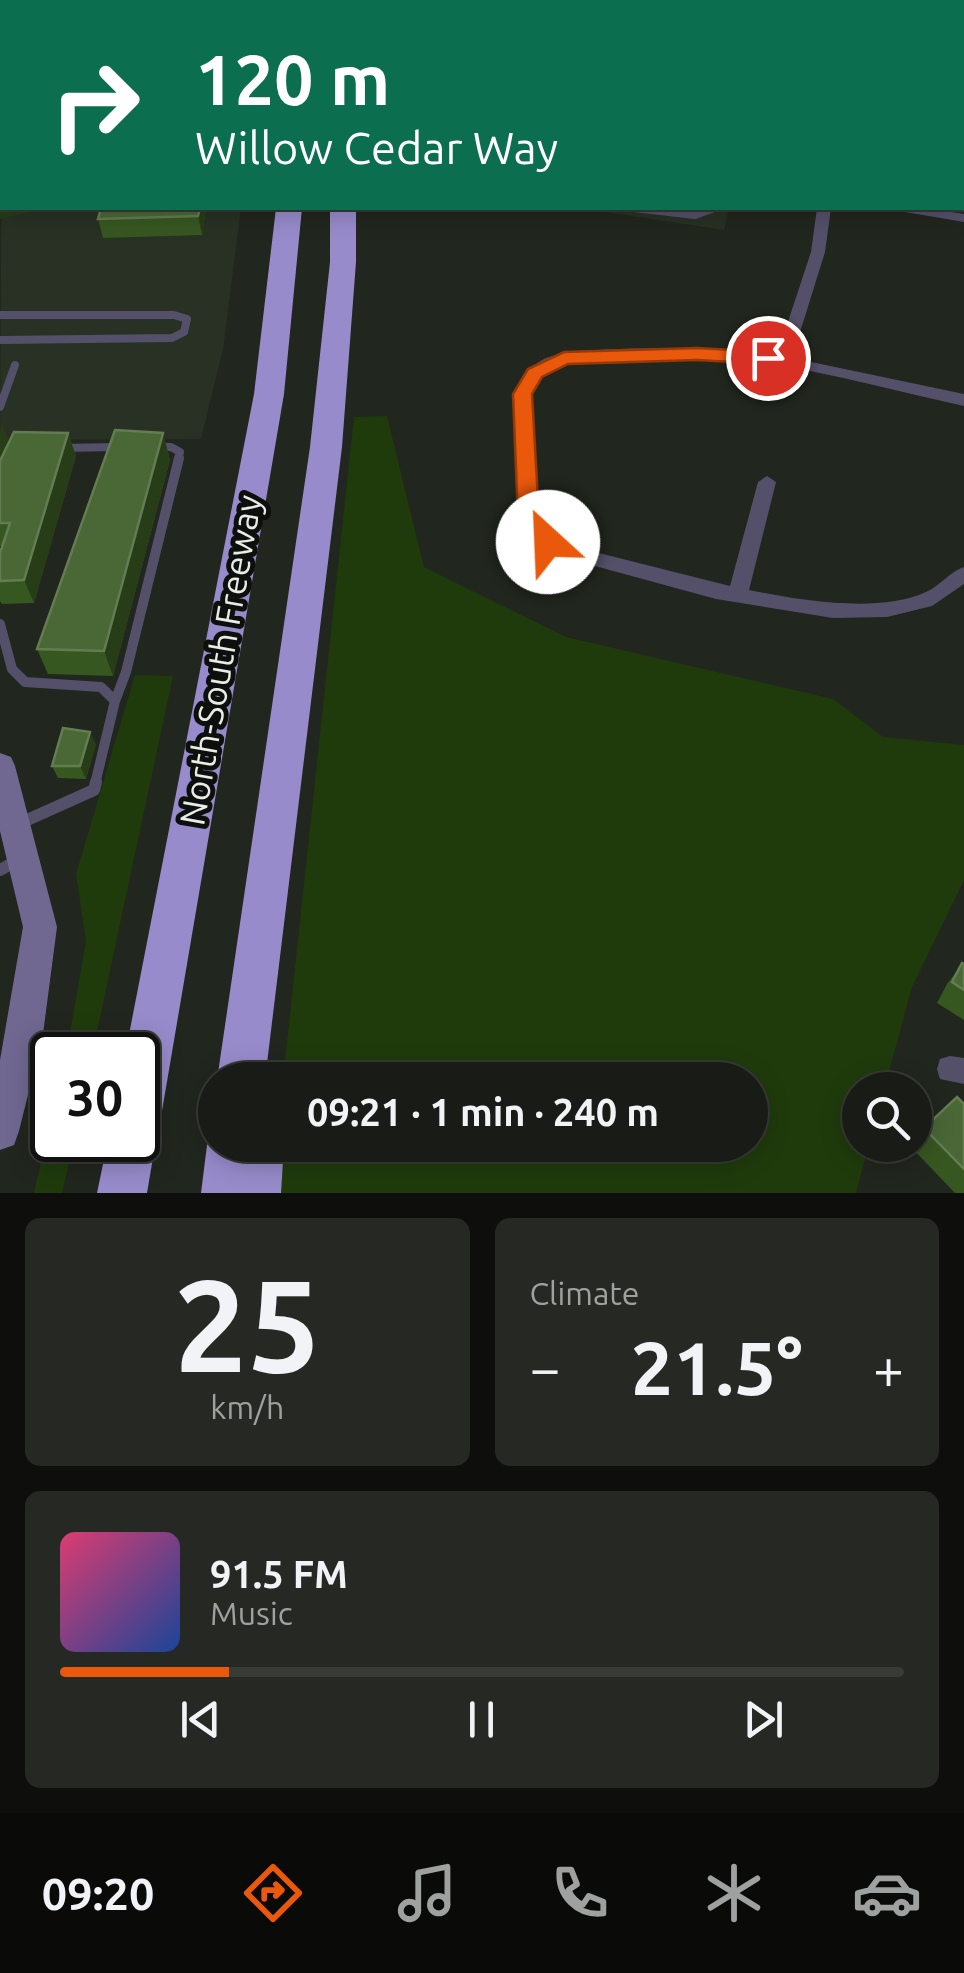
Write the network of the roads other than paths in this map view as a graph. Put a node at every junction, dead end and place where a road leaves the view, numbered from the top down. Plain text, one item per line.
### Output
1 (290, 210) edge
2 (343, 210) edge
3 (651, 210) edge
4 (709, 210) edge
5 (824, 210) edge
6 (917, 210) edge
7 (964, 218) edge
8 (0, 315) edge
9 (0, 340) edge
10 (783, 361) junction
11 (15, 365) dead end
12 (964, 400) edge
13 (0, 407) edge
14 (39, 448) edge
15 (767, 482) dead end
16 (964, 574) edge
17 (738, 594) junction
18 (0, 624) edge
19 (115, 701) junction
20 (0, 766) edge
21 (283, 768) junction
22 (13, 851) edge
23 (152, 1032) edge
24 (243, 1062) edge
25 (265, 1062) edge
26 (0, 1131) edge
27 (128, 1162) edge
28 (230, 1162) edge
29 (258, 1162) edge
30 (122, 1193) edge
31 (226, 1193) edge
32 (256, 1193) edge

1 - 23 highway, North-South Freeway
2 - 21 highway, North-South Freeway
3 - 4 lane
5 - 10 street
6 - 7 street
8 - 9 lane
10 - 12 street
10 - 17 street
11 - 13 lane
14 - 19 lane
15 - 17 street
16 - 17 street
18 - 19 lane
19 - 22 lane
20 - 22 main road
21 - 24 highway, North-South Freeway
21 - 25 highway
22 - 26 main road
27 - 30 highway
28 - 31 highway
29 - 32 highway

